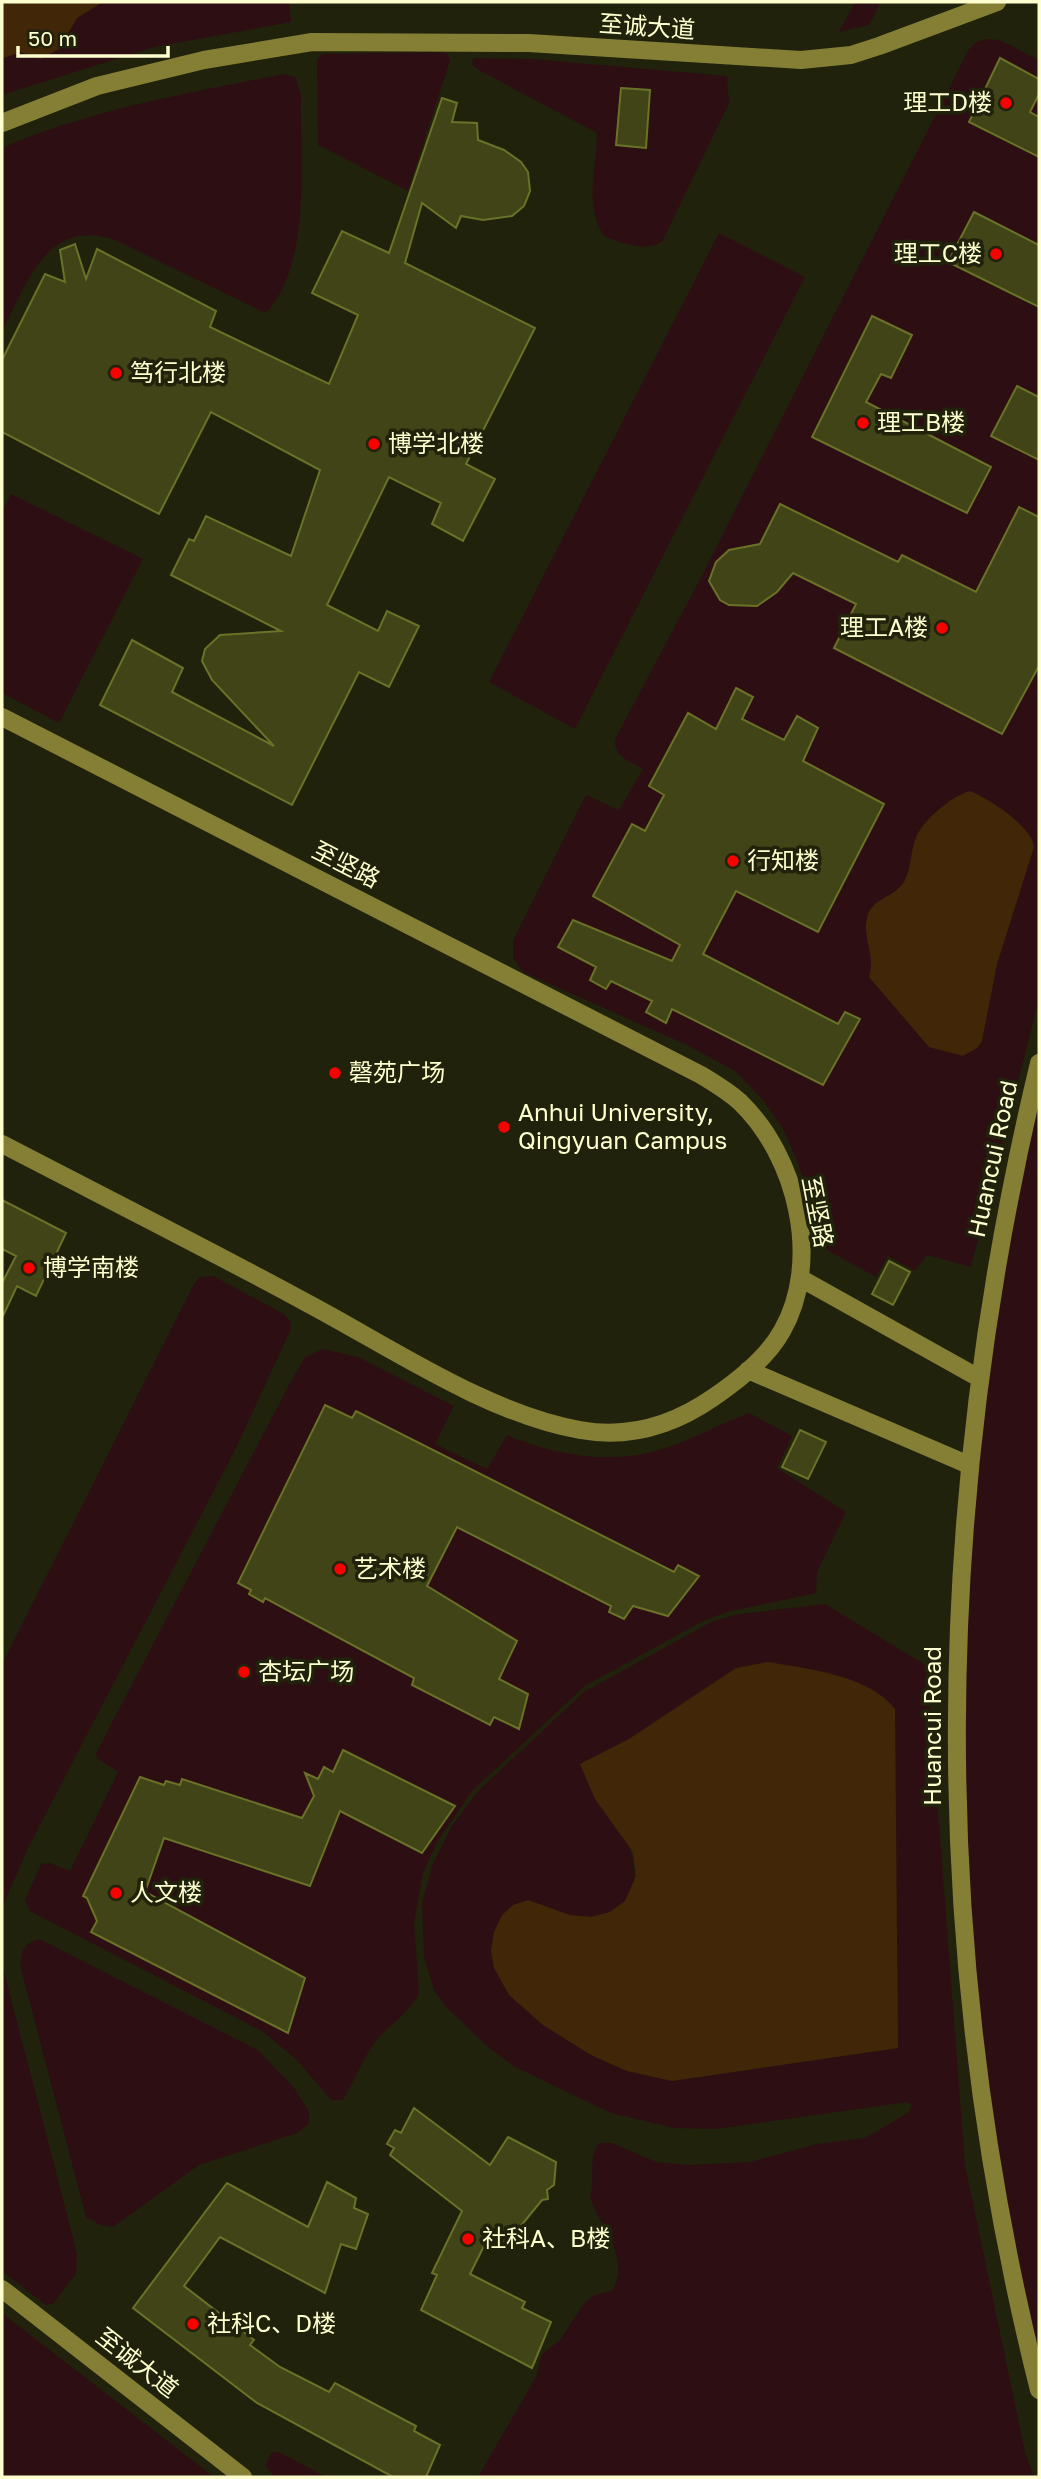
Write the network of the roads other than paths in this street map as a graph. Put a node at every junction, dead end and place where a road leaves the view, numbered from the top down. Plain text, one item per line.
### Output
1 (997, 2) edge
2 (2, 123) edge
3 (2, 717) edge
4 (1039, 1063) edge
5 (2, 1144) edge
6 (800, 1278) junction
7 (748, 1370) junction
8 (979, 1378) junction
9 (969, 1465) junction
10 (2, 2288) edge
11 (1039, 2390) edge
12 (243, 2477) edge

1 - 2 street, 至诚大道
3 - 6 street, 至坚路
4 - 8 street, Huancui Road
5 - 7 street, 至坚路
6 - 7 street, 至坚路
6 - 8 street
7 - 9 street
8 - 9 street, Huancui Road
9 - 11 street, Huancui Road
10 - 12 street, 至诚大道

